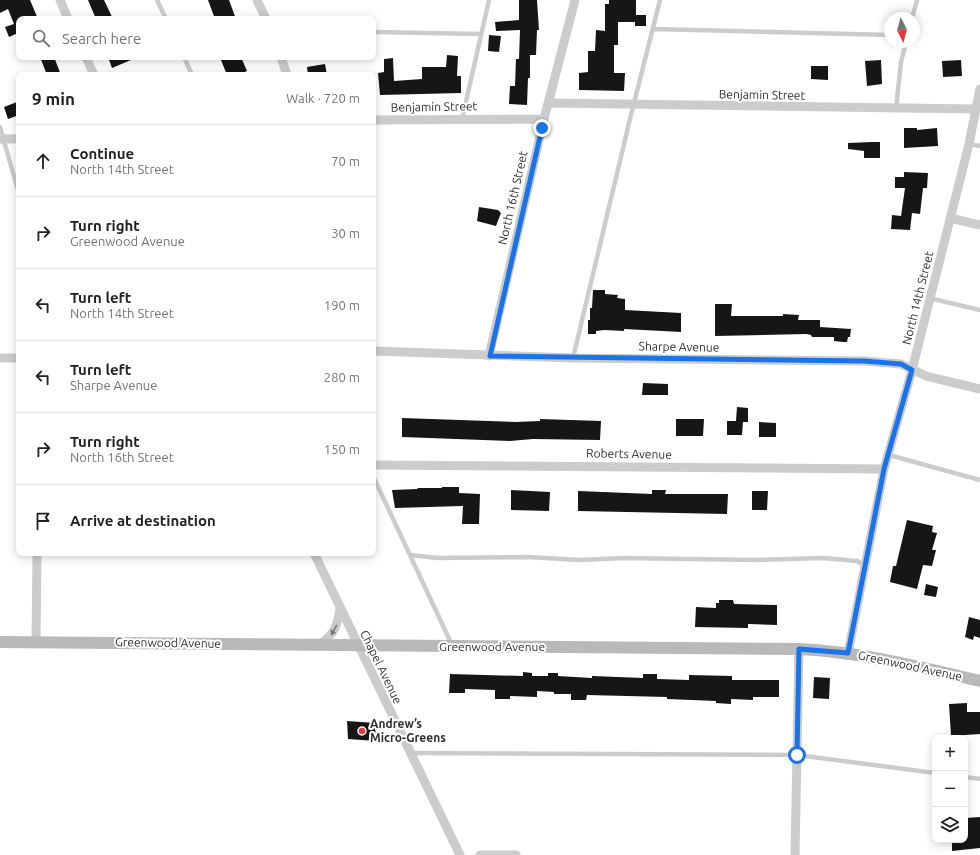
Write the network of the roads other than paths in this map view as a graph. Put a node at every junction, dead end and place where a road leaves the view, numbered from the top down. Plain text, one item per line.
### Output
1 (60, 0) edge
2 (157, 0) edge
3 (257, 0) edge
4 (490, 0) edge
5 (575, 0) edge
6 (660, 0) edge
7 (917, 0) edge
8 (914, 12) edge
9 (67, 16) edge
10 (165, 16) edge
11 (265, 16) edge
12 (654, 29) junction
13 (376, 32) edge
14 (481, 34) junction
15 (884, 34) edge
16 (904, 48) edge
17 (87, 60) edge
18 (185, 60) edge
19 (282, 60) edge
20 (93, 72) edge
21 (191, 72) edge
22 (286, 72) edge
23 (980, 89) edge
24 (549, 103) junction
25 (634, 106) junction
26 (896, 109) junction
27 (975, 109) junction
28 (462, 119) junction
29 (544, 119) junction
30 (376, 120) edge
31 (0, 127) edge
32 (2, 139) edge
33 (16, 139) edge
34 (969, 144) junction
35 (980, 146) edge
36 (16, 184) edge
37 (950, 218) junction
38 (980, 225) edge
39 (929, 298) junction
40 (980, 310) edge
41 (376, 351) edge
42 (490, 356) junction
43 (0, 358) edge
44 (16, 358) edge
45 (573, 358) junction
46 (912, 370) junction
47 (980, 389) edge
48 (889, 455) junction
49 (376, 465) edge
50 (884, 469) junction
51 (980, 480) edge
52 (376, 482) edge
53 (410, 555) junction
54 (37, 556) edge
55 (315, 556) edge
56 (865, 566) junction
57 (340, 608) junction
58 (0, 642) edge
59 (36, 642) junction
60 (318, 646) junction
61 (358, 646) junction
62 (452, 647) junction
63 (799, 649) junction
64 (848, 653) junction
65 (980, 681) edge
66 (410, 754) junction
67 (797, 755) junction
68 (932, 773) edge
69 (968, 777) edge
70 (980, 779) edge
71 (460, 855) edge
72 (480, 855) edge
73 (516, 855) edge
74 (795, 855) edge

1 - 9 street
2 - 10 lane
3 - 11 street
4 - 14 lane
5 - 24 street, North 16th Street
6 - 12 lane
7 - 8 lane
12 - 15 lane
12 - 25 lane
13 - 14 lane
14 - 28 lane
16 - 26 lane
17 - 20 street
18 - 21 lane
19 - 22 street
23 - 27 street, North 14th Street
24 - 25 street, Benjamin Street
24 - 29 street, North 16th Street
25 - 26 street, Benjamin Street
25 - 45 lane
26 - 27 street, Benjamin Street
27 - 34 street, North 14th Street
28 - 29 street, Benjamin Street
28 - 30 street, Benjamin Street
29 - 42 street, North 16th Street
31 - 32 lane
32 - 33 street
32 - 36 lane
34 - 35 lane
34 - 37 street, North 14th Street
37 - 38 street
37 - 39 street, North 14th Street
39 - 40 lane
39 - 46 street, North 14th Street
41 - 42 street, Sharpe Avenue
42 - 45 street, Sharpe Avenue
43 - 44 street
45 - 46 street, Sharpe Avenue
46 - 47 street, Sharpe Avenue
46 - 48 street, North 14th Street
48 - 50 street, North 14th Street
48 - 51 lane
49 - 50 street, Roberts Avenue
50 - 56 street, North 14th Street
52 - 53 lane
53 - 56 lane
53 - 62 lane
54 - 59 street
55 - 57 street, Chapel Avenue
56 - 64 street, North 14th Street
57 -> 60 street
57 - 61 street, Chapel Avenue
58 - 59 street, Greenwood Avenue
59 - 60 street, Greenwood Avenue
60 - 61 street, Greenwood Avenue
61 - 62 street, Greenwood Avenue
61 - 66 street, Chapel Avenue
62 - 63 street, Greenwood Avenue
63 - 64 street, Greenwood Avenue
63 - 67 street
64 - 65 street, Greenwood Avenue
66 - 67 lane
66 - 71 street, Chapel Avenue
67 - 68 lane
67 - 74 street
69 - 70 lane
72 - 73 street

